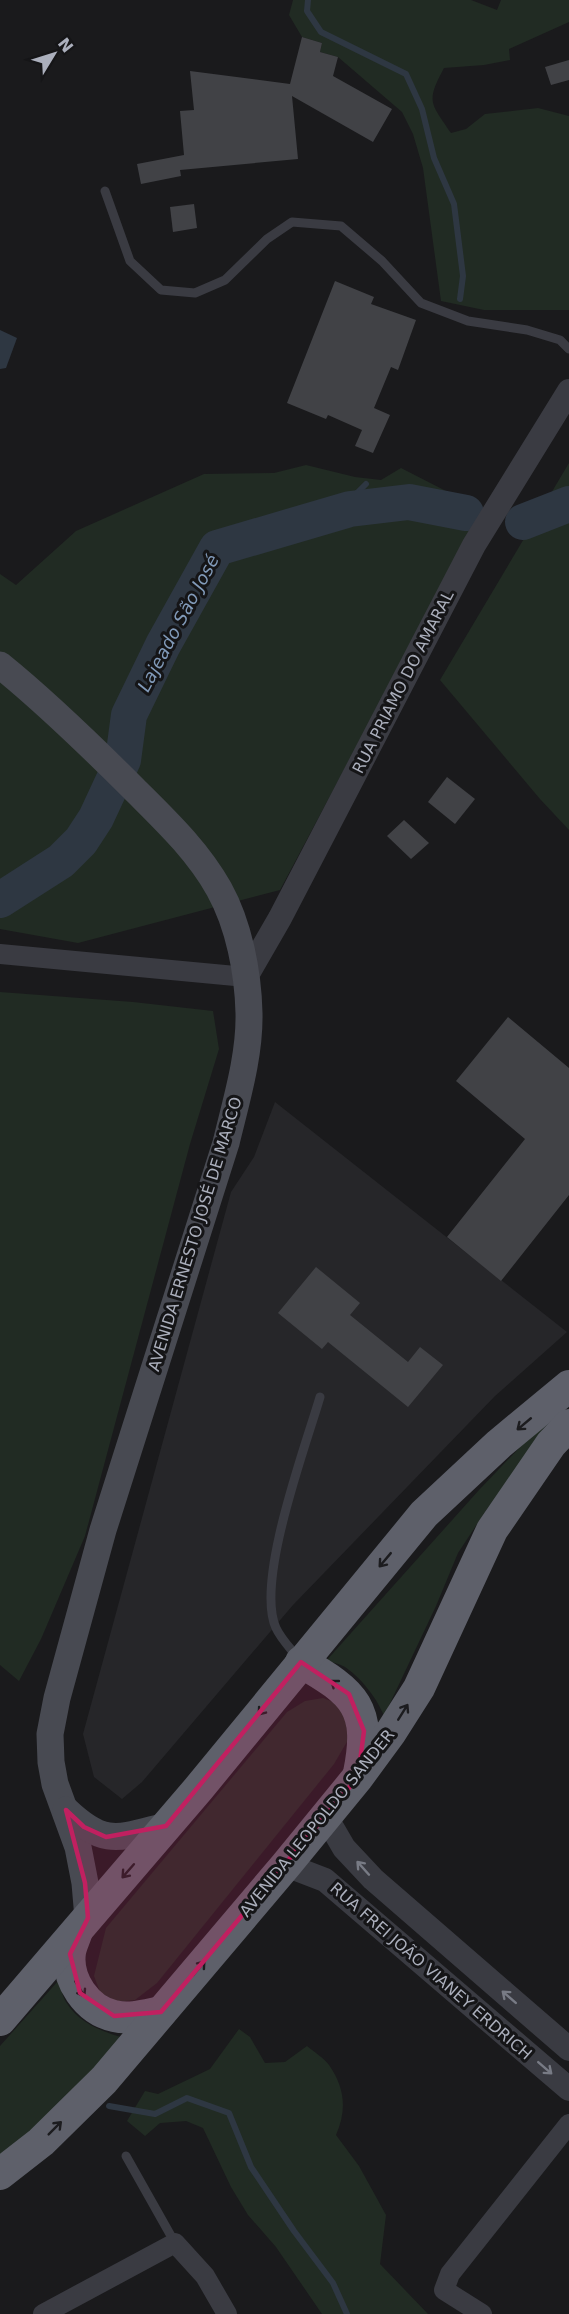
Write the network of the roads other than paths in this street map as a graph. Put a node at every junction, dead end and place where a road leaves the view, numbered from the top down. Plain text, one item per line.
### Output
1 (105, 191) dead end
2 (569, 349) edge
3 (569, 391) edge
4 (0, 664) edge
5 (0, 954) edge
6 (246, 977) junction
7 (569, 1386) edge
8 (320, 1397) dead end
9 (569, 1425) edge
10 (301, 1662) junction
11 (358, 1777) junction
12 (66, 1810) junction
13 (326, 1817) junction
14 (166, 1826) junction
15 (286, 1865) junction
16 (82, 1926) junction
17 (161, 2012) junction
18 (0, 2020) edge
19 (569, 2049) edge
20 (569, 2089) edge
21 (569, 2124) edge
22 (126, 2156) dead end
23 (0, 2174) edge
24 (175, 2243) junction
25 (43, 2314) edge
26 (227, 2314) edge
27 (482, 2314) edge

1 - 2 lane
3 - 6 street, RUA PRIAMO DO AMARAL
4 - 6 main road, AVENIDA ERNESTO JOSÉ DE MARCO
5 - 6 street
6 - 12 main road, AVENIDA ERNESTO JOSÉ DE MARCO
7 -> 10 highway
8 - 10 lane
11 -> 9 highway, AVENIDA LEOPOLDO SANDER
11 -> 10 highway
10 -> 14 highway
11 - 13 highway, AVENIDA LEOPOLDO SANDER
12 - 14 main road, AVENIDA ERNESTO JOSÉ DE MARCO
12 - 16 main road, AVENIDA ERNESTO JOSÉ DE MARCO
13 - 15 highway, AVENIDA LEOPOLDO SANDER
19 -> 13 street, RUA FREI JOÃO VIANEY ERDRICH
14 -> 16 highway
17 -> 15 highway, AVENIDA LEOPOLDO SANDER
15 -> 20 street, RUA FREI JOÃO VIANEY ERDRICH
16 -> 17 highway
16 - 18 highway
23 -> 17 highway, AVENIDA LEOPOLDO SANDER
21 - 27 street
22 - 24 lane
24 - 25 street
24 - 26 street

